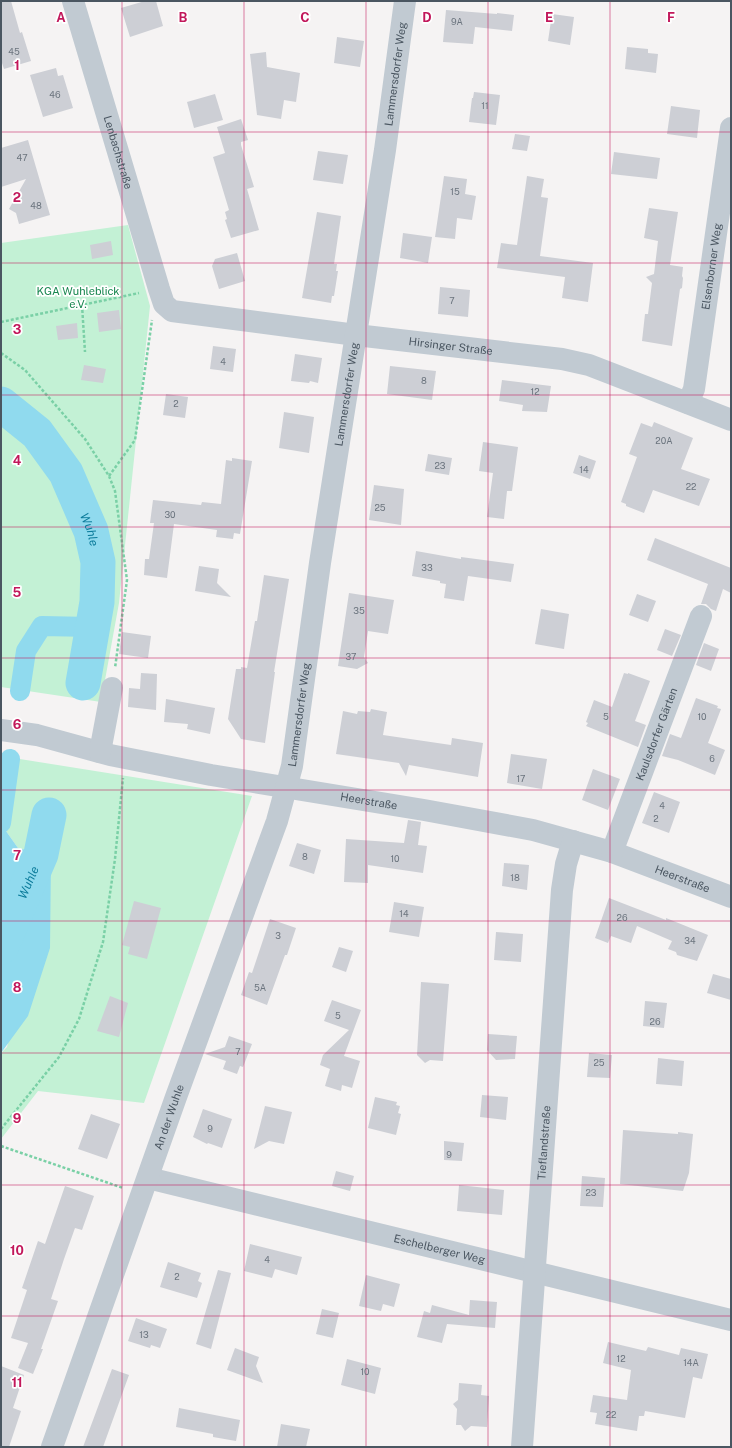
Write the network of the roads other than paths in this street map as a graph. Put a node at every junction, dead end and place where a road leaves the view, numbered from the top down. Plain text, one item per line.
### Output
1 (73, 1) edge
2 (406, 1) edge
3 (731, 128) edge
4 (161, 296) joint
5 (356, 335) junction
6 (688, 403) junction
7 (731, 420) edge
8 (701, 616) dead end
9 (112, 688) dead end
10 (1, 730) edge
11 (100, 752) junction
12 (286, 787) junction
13 (573, 841) junction
14 (612, 852) junction
15 (731, 896) edge
16 (145, 1186) junction
17 (536, 1272) junction
18 (731, 1320) edge
19 (52, 1447) edge
20 (522, 1447) edge

1 - 4 street, Lenbachstraße
2 - 5 street, Lammersdorfer Weg
3 - 6 street, Elsenborner Weg
4 - 5 street, Hirsinger Straße
5 - 6 street, Hirsinger Straße
5 - 12 street, Lammersdorfer Weg
6 - 7 street, Hirsinger Straße
8 - 14 street, Kaulsdorfer Gärten
9 - 11 street
10 - 11 street, Heerstraße
11 - 12 street, Heerstraße
12 - 13 street, Heerstraße
12 - 16 street, An der Wuhle
13 - 14 street, Heerstraße
13 - 17 street, Tieflandstraße
14 - 15 street, Heerstraße
16 - 17 street, Eschelberger Weg
16 - 19 street, An der Wuhle
17 - 18 street, Eschelberger Weg
17 - 20 street, Tieflandstraße

